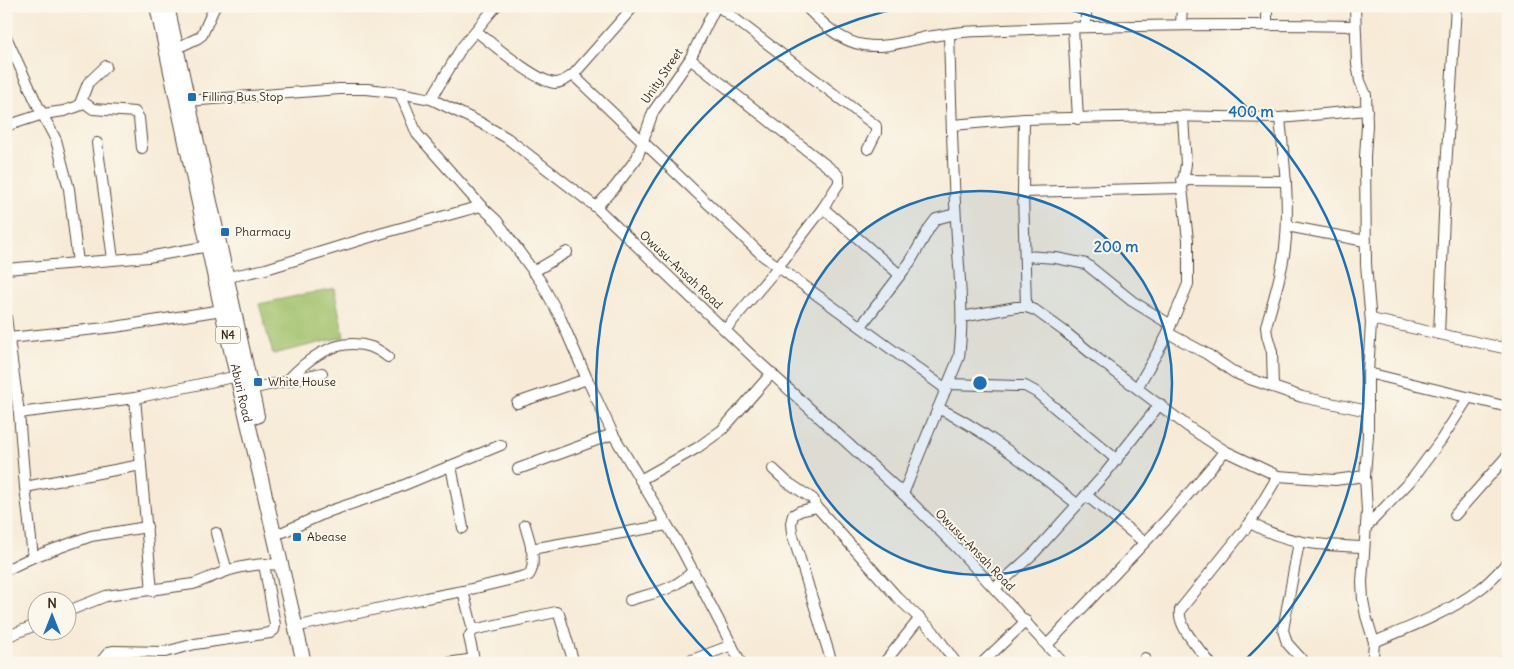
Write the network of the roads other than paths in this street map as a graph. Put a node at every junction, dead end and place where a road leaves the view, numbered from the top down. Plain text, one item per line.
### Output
1 (157, 6) edge
2 (167, 6) edge
3 (215, 6) edge
4 (496, 6) edge
5 (634, 6) edge
6 (717, 6) edge
7 (805, 6) edge
8 (1086, 6) edge
9 (1182, 6) edge
10 (1267, 6) edge
11 (1354, 6) edge
12 (1456, 6) edge
13 (1181, 25) junction
14 (1267, 25) junction
15 (1354, 26) junction
16 (1073, 27) junction
17 (1086, 27) junction
18 (476, 31) junction
19 (949, 34) junction
20 (6, 37) edge
21 (176, 48) junction
22 (690, 59) junction
23 (106, 66) dead end
24 (573, 75) junction
25 (400, 93) junction
26 (431, 99) junction
27 (82, 101) junction
28 (188, 101) junction
29 (1367, 110) junction
30 (43, 114) junction
31 (1183, 117) junction
32 (1024, 118) junction
33 (1280, 118) junction
34 (1078, 119) junction
35 (952, 125) junction
36 (6, 126) edge
37 (97, 142) dead end
38 (643, 142) junction
39 (142, 148) dead end
40 (868, 149) dead end
41 (1286, 181) junction
42 (1182, 184) junction
43 (1022, 192) junction
44 (481, 206) junction
45 (596, 207) junction
46 (823, 208) junction
47 (956, 214) junction
48 (1287, 226) junction
49 (1365, 241) junction
50 (209, 246) junction
51 (567, 252) dead end
52 (1025, 256) junction
53 (113, 259) junction
54 (78, 263) junction
55 (778, 267) junction
56 (6, 269) edge
57 (533, 272) junction
58 (900, 275) junction
59 (228, 277) junction
60 (1026, 307) junction
61 (228, 309) junction
62 (962, 318) junction
63 (6, 319) edge
64 (1371, 319) junction
65 (861, 326) junction
66 (1169, 329) junction
67 (726, 330) junction
68 (1508, 332) edge
69 (1439, 334) junction
70 (9, 338) junction
71 (1507, 349) edge
72 (388, 357) dead end
73 (322, 373) dead end
74 (772, 373) junction
75 (1368, 373) junction
76 (238, 376) junction
77 (586, 379) junction
78 (287, 381) junction
79 (947, 386) junction
80 (1137, 388) junction
81 (1273, 388) junction
82 (251, 389) junction
83 (135, 398) junction
84 (1468, 398) junction
85 (517, 403) dead end
86 (1160, 404) junction
87 (1508, 407) edge
88 (938, 408) junction
89 (1368, 411) junction
90 (19, 413) junction
91 (614, 434) junction
92 (501, 445) dead end
93 (1225, 451) junction
94 (1508, 454) edge
95 (1117, 460) junction
96 (141, 465) junction
97 (451, 466) junction
98 (773, 469) dead end
99 (518, 470) dead end
100 (1278, 476) junction
101 (1365, 476) junction
102 (640, 480) junction
103 (25, 486) junction
104 (903, 494) junction
105 (1086, 495) junction
106 (1077, 504) junction
107 (817, 507) junction
108 (1455, 514) dead end
109 (1250, 523) junction
110 (525, 525) dead end
111 (667, 525) junction
112 (1367, 526) junction
113 (147, 527) junction
114 (463, 528) dead end
115 (283, 532) junction
116 (216, 533) dead end
117 (1144, 542) junction
118 (1299, 542) junction
119 (1364, 547) junction
120 (531, 549) junction
121 (33, 556) junction
122 (264, 564) junction
123 (1507, 564) edge
124 (282, 565) junction
125 (6, 570) edge
126 (226, 571) junction
127 (693, 571) junction
128 (995, 588) junction
129 (152, 591) junction
130 (464, 591) junction
131 (630, 600) dead end
132 (78, 607) edge
133 (920, 618) junction
134 (1026, 621) junction
135 (304, 625) junction
136 (28, 628) edge
137 (473, 630) junction
138 (6, 637) edge
139 (1374, 642) junction
140 (732, 645) junction
141 (1047, 645) junction
142 (1508, 657) edge
143 (475, 661) edge
144 (100, 663) edge
145 (304, 663) edge
146 (313, 663) edge
147 (448, 663) edge
148 (574, 663) edge
149 (684, 663) edge
150 (741, 663) edge
151 (832, 663) edge
152 (884, 663) edge
153 (956, 663) edge
154 (982, 663) edge
155 (1063, 663) edge
156 (1210, 663) edge
157 (1305, 663) edge
158 (1370, 663) edge
159 (1502, 663) edge

1 - 50 highway, Aburi Road / N4
2 - 21 highway, Aburi Road / N4
3 - 21 street
4 - 18 street
5 - 24 street
6 - 22 street, Unity Street
6 - 40 street
7 - 19 street
8 - 17 street
9 - 13 street
10 - 14 street
11 - 15 street
12 - 69 street
13 - 14 street
13 - 17 street
14 - 15 street
15 - 29 street
16 - 17 street
16 - 19 street
16 - 34 street
18 - 24 street
18 - 26 street
19 - 35 street
20 - 30 street
21 - 28 highway, Aburi Road / N4
22 - 38 street, Unity Street
22 - 46 street
23 - 27 street
24 - 38 street
25 - 26 street, Owusu-Ansah Road
25 - 28 street, Owusu-Ansah Road
25 - 44 street
26 - 45 street, Owusu-Ansah Road
27 - 30 street
27 - 39 street
28 - 59 highway, Aburi Road / N4
29 - 33 street
29 - 49 street
30 - 36 street
30 - 54 street
31 - 33 street
31 - 34 street
31 - 42 street
32 - 34 street
32 - 35 street
32 - 43 street
33 - 41 street
35 - 47 street
37 - 53 street
38 - 45 street, Unity Street
38 - 55 street
41 - 42 street
41 - 48 street
42 - 43 street
42 - 66 street
43 - 52 street
44 - 57 street
44 - 59 street
45 - 67 street, Owusu-Ansah Road
46 - 55 street
46 - 58 street
47 - 58 street
47 - 62 street
48 - 49 street
48 - 81 street
49 - 64 street
50 - 53 street
50 - 61 highway, Aburi Road / N4
51 - 57 street
52 - 60 street
52 - 66 street
53 - 54 street
54 - 56 street
55 - 65 street
55 - 67 street
57 - 77 street
58 - 65 street
59 - 61 highway, Aburi Road / N4
60 - 62 street
60 - 80 street
61 - 70 street
61 - 76 highway, Aburi Road / N4
61 - 82 highway, Aburi Road / N4
62 - 79 street
63 - 70 street
64 - 69 street
64 - 75 street
65 - 79 street
66 - 80 street
66 - 81 street
67 - 74 street, Owusu-Ansah Road
68 - 71 street
69 - 71 street
70 - 90 street
72 - 78 street
73 - 78 street
74 - 102 street
74 - 104 street, Owusu-Ansah Road
75 - 84 street
75 - 89 street
76 - 83 street
76 - 124 highway, Aburi Road / N4
77 - 85 street
77 - 91 street
78 - 82 street
79 - 88 street
79 - 95 street
80 - 86 street
81 - 89 street
82 - 115 highway, Aburi Road / N4
83 - 90 street
83 - 96 street
84 - 87 street
84 - 112 street
86 - 93 street
86 - 95 street
88 - 104 street
88 - 106 street
89 - 101 street
90 - 103 street
91 - 99 street
91 - 102 street
92 - 97 street
93 - 100 street
93 - 117 street
94 - 108 street
95 - 105 street
96 - 103 street
96 - 113 street
97 - 114 street
97 - 115 street
98 - 107 street
100 - 101 street
100 - 109 street
101 - 112 street
102 - 111 street
103 - 121 street
104 - 128 street, Owusu-Ansah Road
105 - 106 street
105 - 117 street
106 - 128 street
107 - 133 street
107 - 151 street
109 - 118 street
109 - 156 street
110 - 120 street
111 - 120 street
111 - 127 street
112 - 119 street
113 - 121 street
113 - 129 street
115 - 135 highway, Aburi Road / N4
116 - 126 street
117 - 141 street
118 - 119 street
118 - 157 street
119 - 139 street
120 - 130 street
121 - 125 street
122 - 124 street
122 - 126 street
122 - 144 street
123 - 139 street
124 - 145 highway, Aburi Road / N4
126 - 129 street
127 - 131 street
127 - 140 street
128 - 134 street, Owusu-Ansah Road
129 - 132 street
130 - 135 street
130 - 137 street
133 - 152 street
133 - 153 street
134 - 141 street, Owusu-Ansah Road
134 - 154 street
135 - 146 highway, Aburi Road / N4
136 - 138 street
137 - 143 street
137 - 148 street
139 - 158 street
140 - 149 street
140 - 150 street
141 - 155 street, Owusu-Ansah Road
142 - 159 street
143 - 147 street

